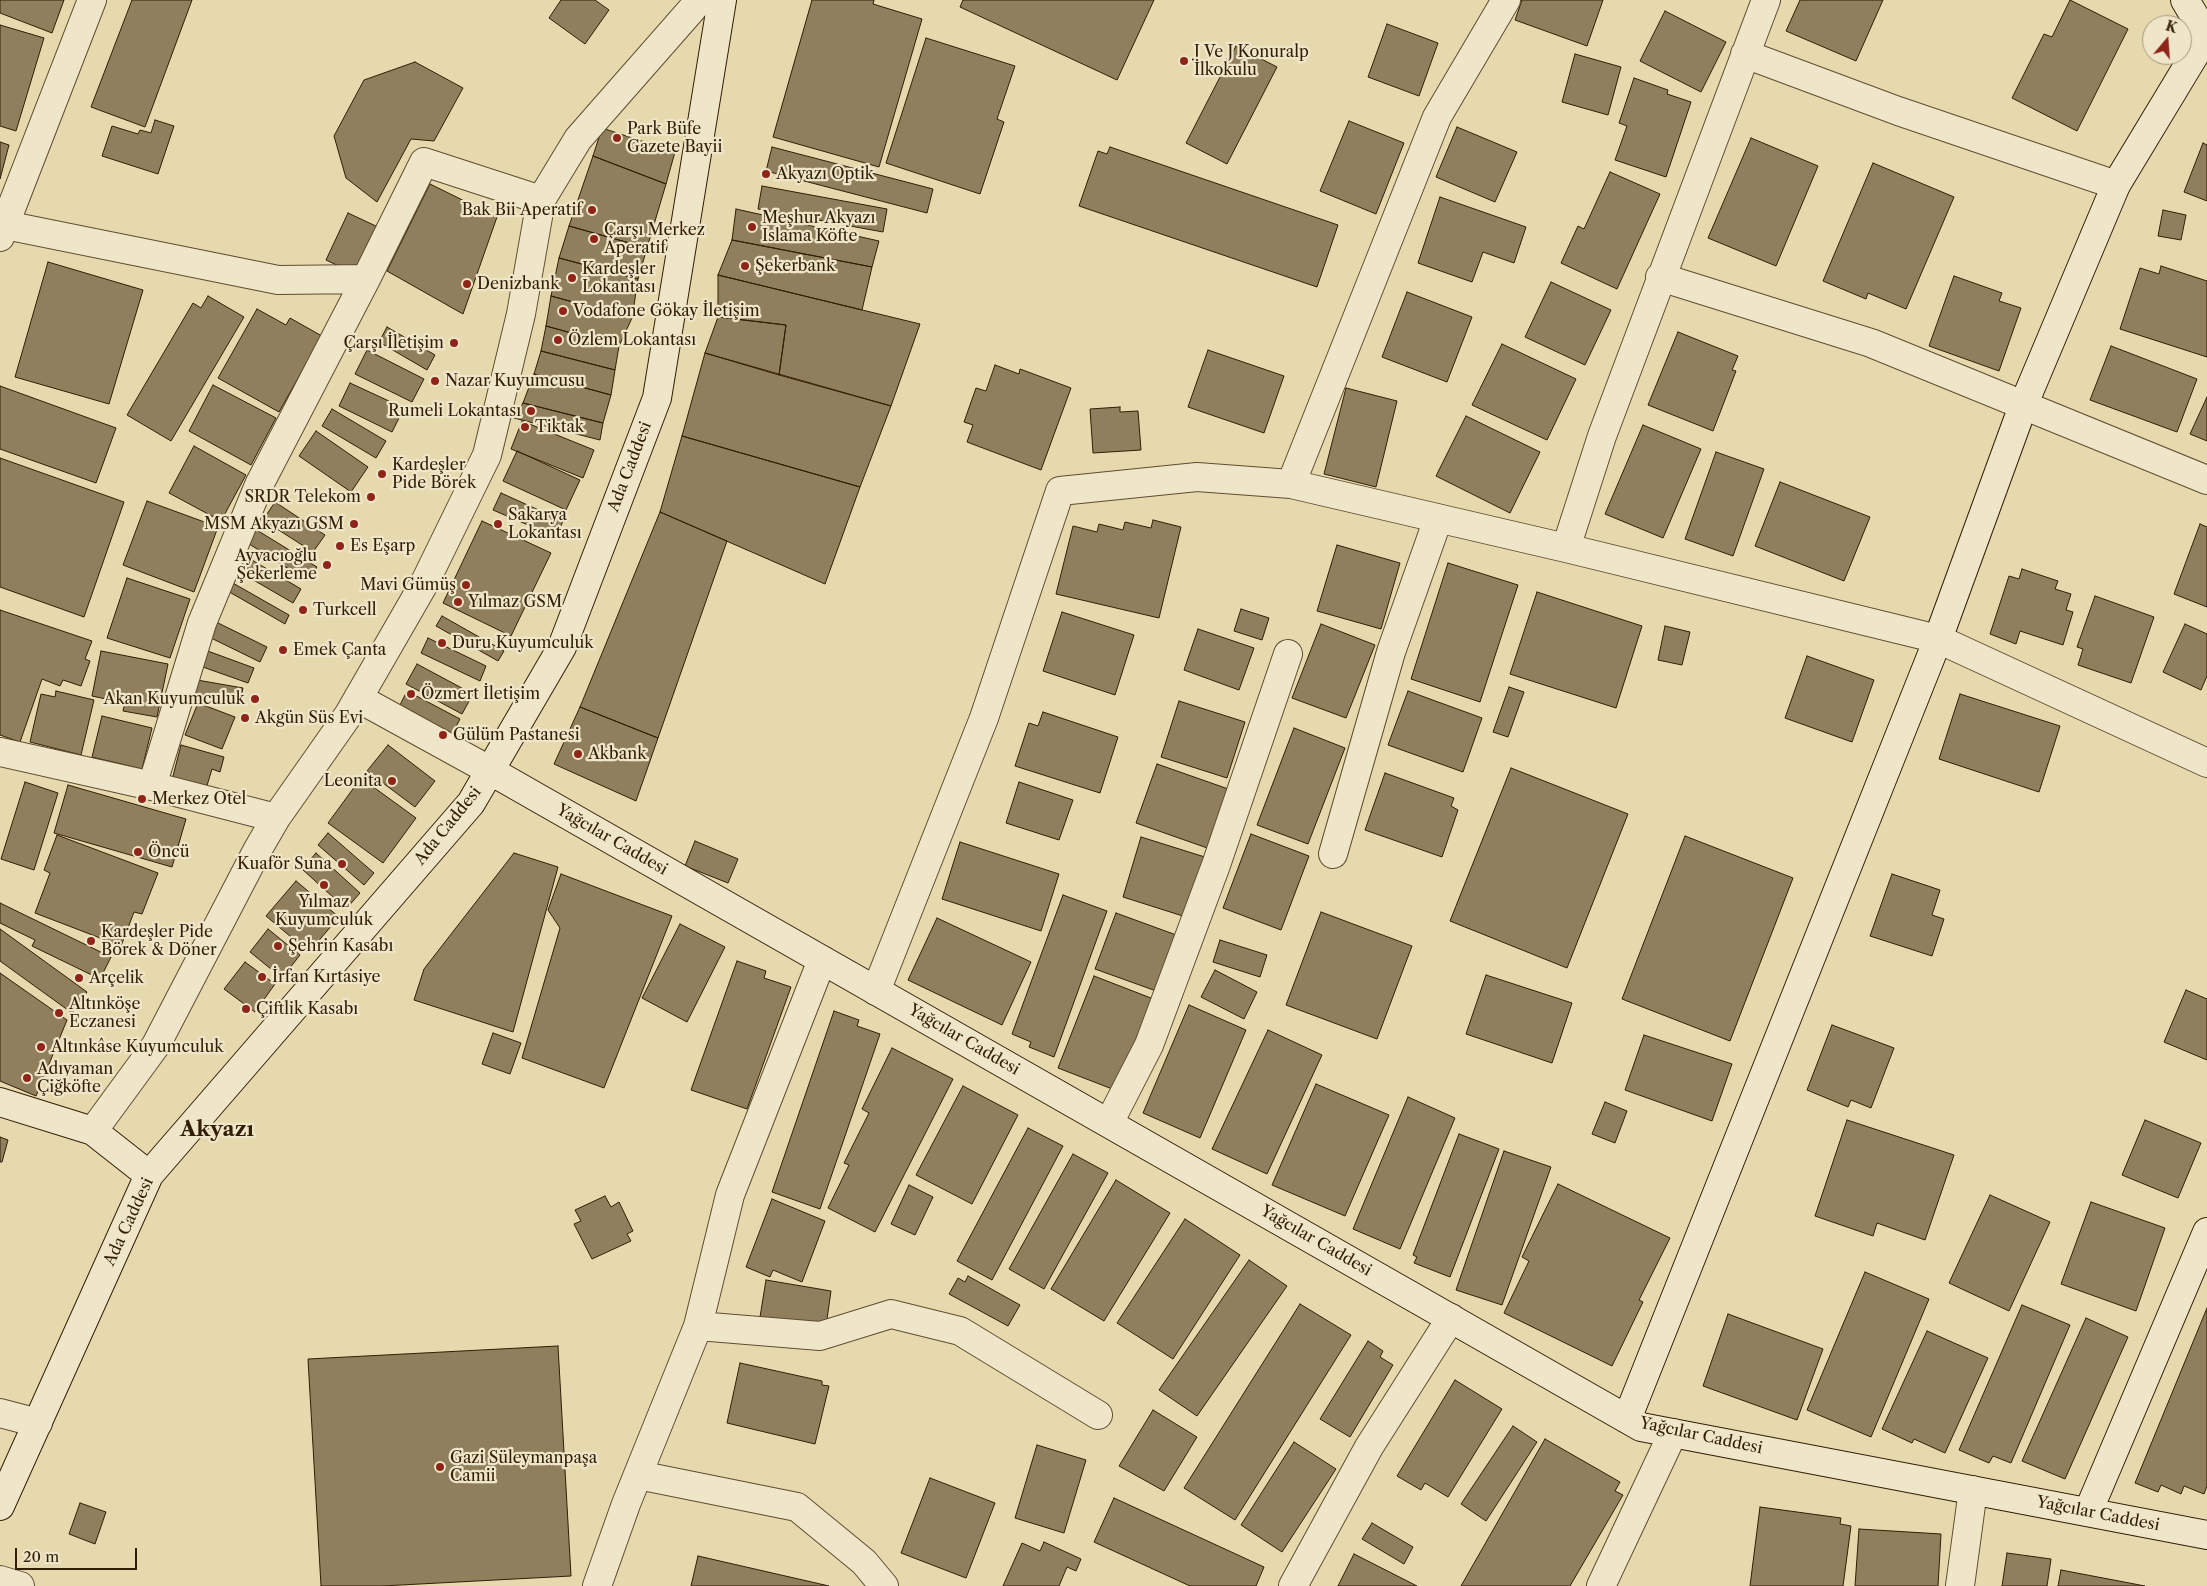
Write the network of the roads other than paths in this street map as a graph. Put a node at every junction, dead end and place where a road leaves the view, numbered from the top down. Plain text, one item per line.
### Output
1 (92, 0) edge
2 (700, 0) edge
3 (722, 0) edge
4 (1506, 0) edge
5 (1766, 0) edge
6 (2185, 0) edge
7 (2207, 36) edge
8 (1745, 54) junction
9 (2116, 186) junction
10 (541, 200) junction
11 (2, 229) edge
12 (1660, 278) junction
13 (366, 279) junction
14 (2023, 406) junction
15 (2207, 480) edge
16 (1291, 484) junction
17 (1438, 518) junction
18 (1566, 548) junction
19 (1938, 639) junction
20 (1288, 654) dead end
21 (358, 698) junction
22 (0, 752) edge
23 (2207, 763) edge
24 (489, 770) junction
25 (152, 786) junction
26 (276, 818) junction
27 (1333, 854) dead end
28 (822, 960) junction
29 (876, 990) junction
30 (0, 1102) edge
31 (1109, 1123) junction
32 (93, 1130) junction
33 (149, 1176) junction
34 (2207, 1232) edge
35 (1451, 1318) junction
36 (698, 1326) junction
37 (0, 1413) edge
38 (1098, 1415) dead end
39 (1627, 1418) junction
40 (38, 1422) junction
41 (1673, 1433) junction
42 (638, 1475) junction
43 (1973, 1490) junction
44 (0, 1506) edge
45 (2088, 1512) junction
46 (2207, 1535) edge
47 (0, 1580) edge
48 (20, 1586) edge
49 (597, 1586) edge
50 (884, 1586) edge
51 (1293, 1586) edge
52 (1601, 1586) edge
53 (1960, 1586) edge

1 - 11 street
2 - 10 street
3 - 24 street, Ada Caddesi
4 - 16 street
5 - 8 street
6 - 7 street
7 - 9 street
8 - 9 street
8 - 12 street
9 - 14 street
10 - 13 street
10 - 21 street
11 - 13 street
12 - 14 street
12 - 18 street
13 - 25 street
14 - 15 street
14 - 19 street
16 - 17 street
16 - 29 street
17 - 18 street
17 - 27 street
18 - 19 street
19 - 23 street
19 - 39 street
20 - 31 street
21 - 24 street, Yağcılar Caddesi
21 - 26 street
22 - 25 street
24 - 28 street, Yağcılar Caddesi
24 - 33 street, Ada Caddesi
25 - 26 street
26 - 32 street
28 - 29 street, Yağcılar Caddesi
28 - 36 street
29 - 31 street, Yağcılar Caddesi
30 - 32 street
31 - 35 street, Yağcılar Caddesi
32 - 33 street
33 - 40 street, Ada Caddesi
34 - 45 street
35 - 39 street, Yağcılar Caddesi
35 - 51 street
36 - 38 street
36 - 42 street
37 - 40 street
39 - 41 street, Yağcılar Caddesi
40 - 44 street, Ada Caddesi
41 - 43 street, Yağcılar Caddesi
41 - 52 street
42 - 49 street
42 - 50 street
43 - 45 street, Yağcılar Caddesi
43 - 53 street
45 - 46 street, Yağcılar Caddesi
47 - 48 street

